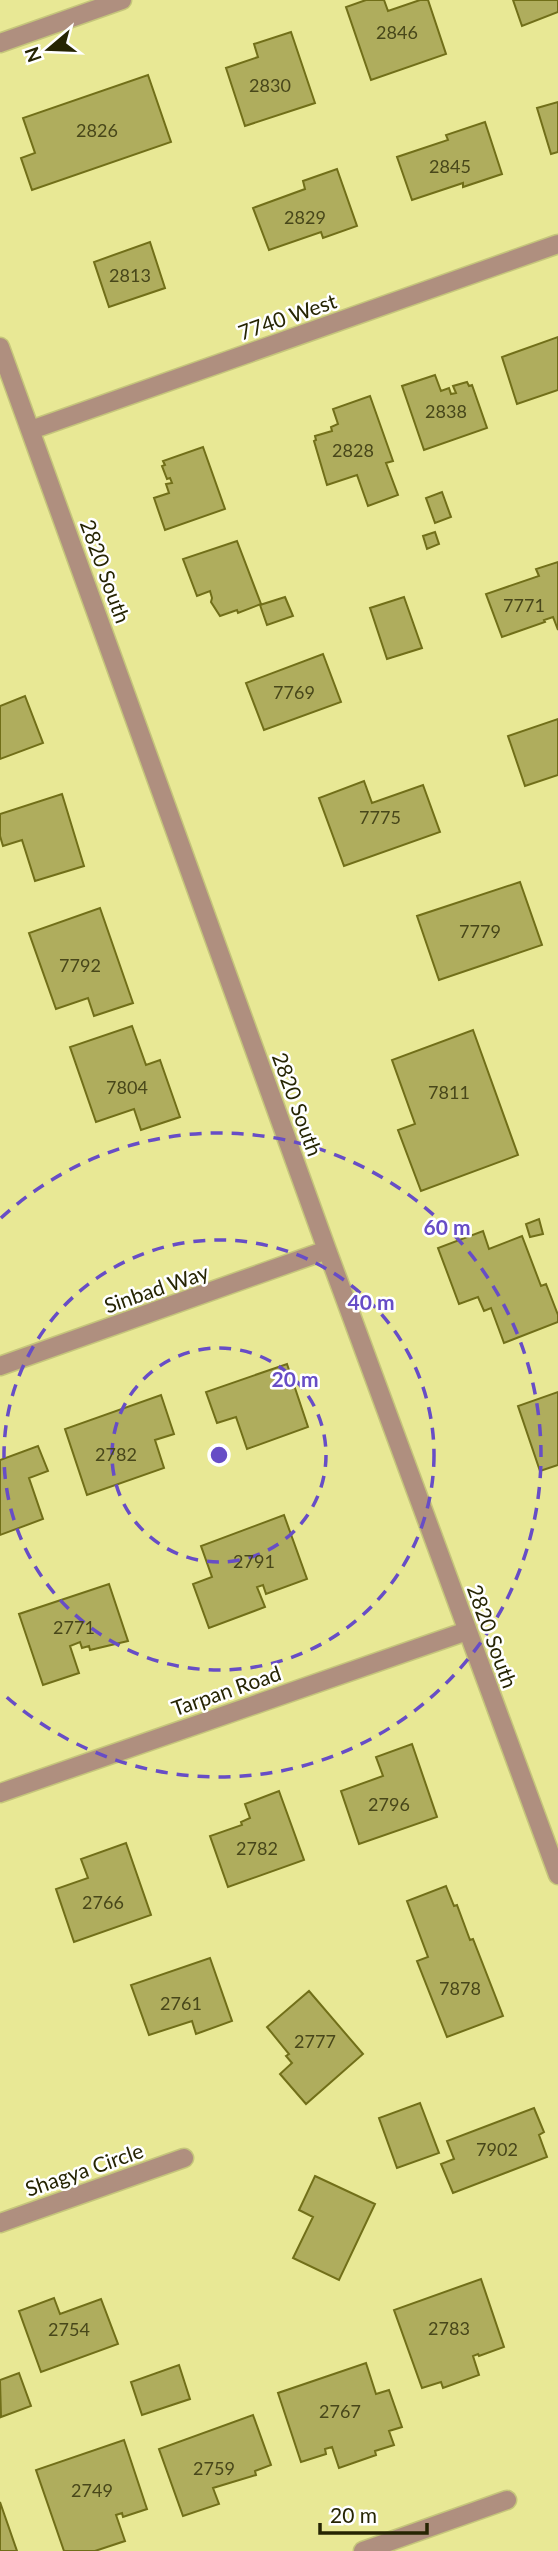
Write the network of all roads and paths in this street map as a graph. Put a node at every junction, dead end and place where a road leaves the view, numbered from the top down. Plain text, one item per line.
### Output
1 (122, 0) edge
2 (0, 43) edge
3 (558, 244) edge
4 (0, 347) edge
5 (31, 430) junction
6 (327, 1250) junction
7 (0, 1366) edge
8 (467, 1631) junction
9 (0, 1793) edge
10 (558, 1875) edge
11 (184, 2158) dead end
12 (0, 2223) edge
13 (507, 2500) dead end
14 (363, 2551) edge

1 - 2 street
3 - 5 street, 7740 West
4 - 5 street, 2820 South
5 - 6 street, 2820 South
6 - 7 street, Sinbad Way
6 - 8 street, 2820 South
8 - 9 street, Tarpan Road
8 - 10 street, 2820 South
11 - 12 street, Shagya Circle
13 - 14 street

